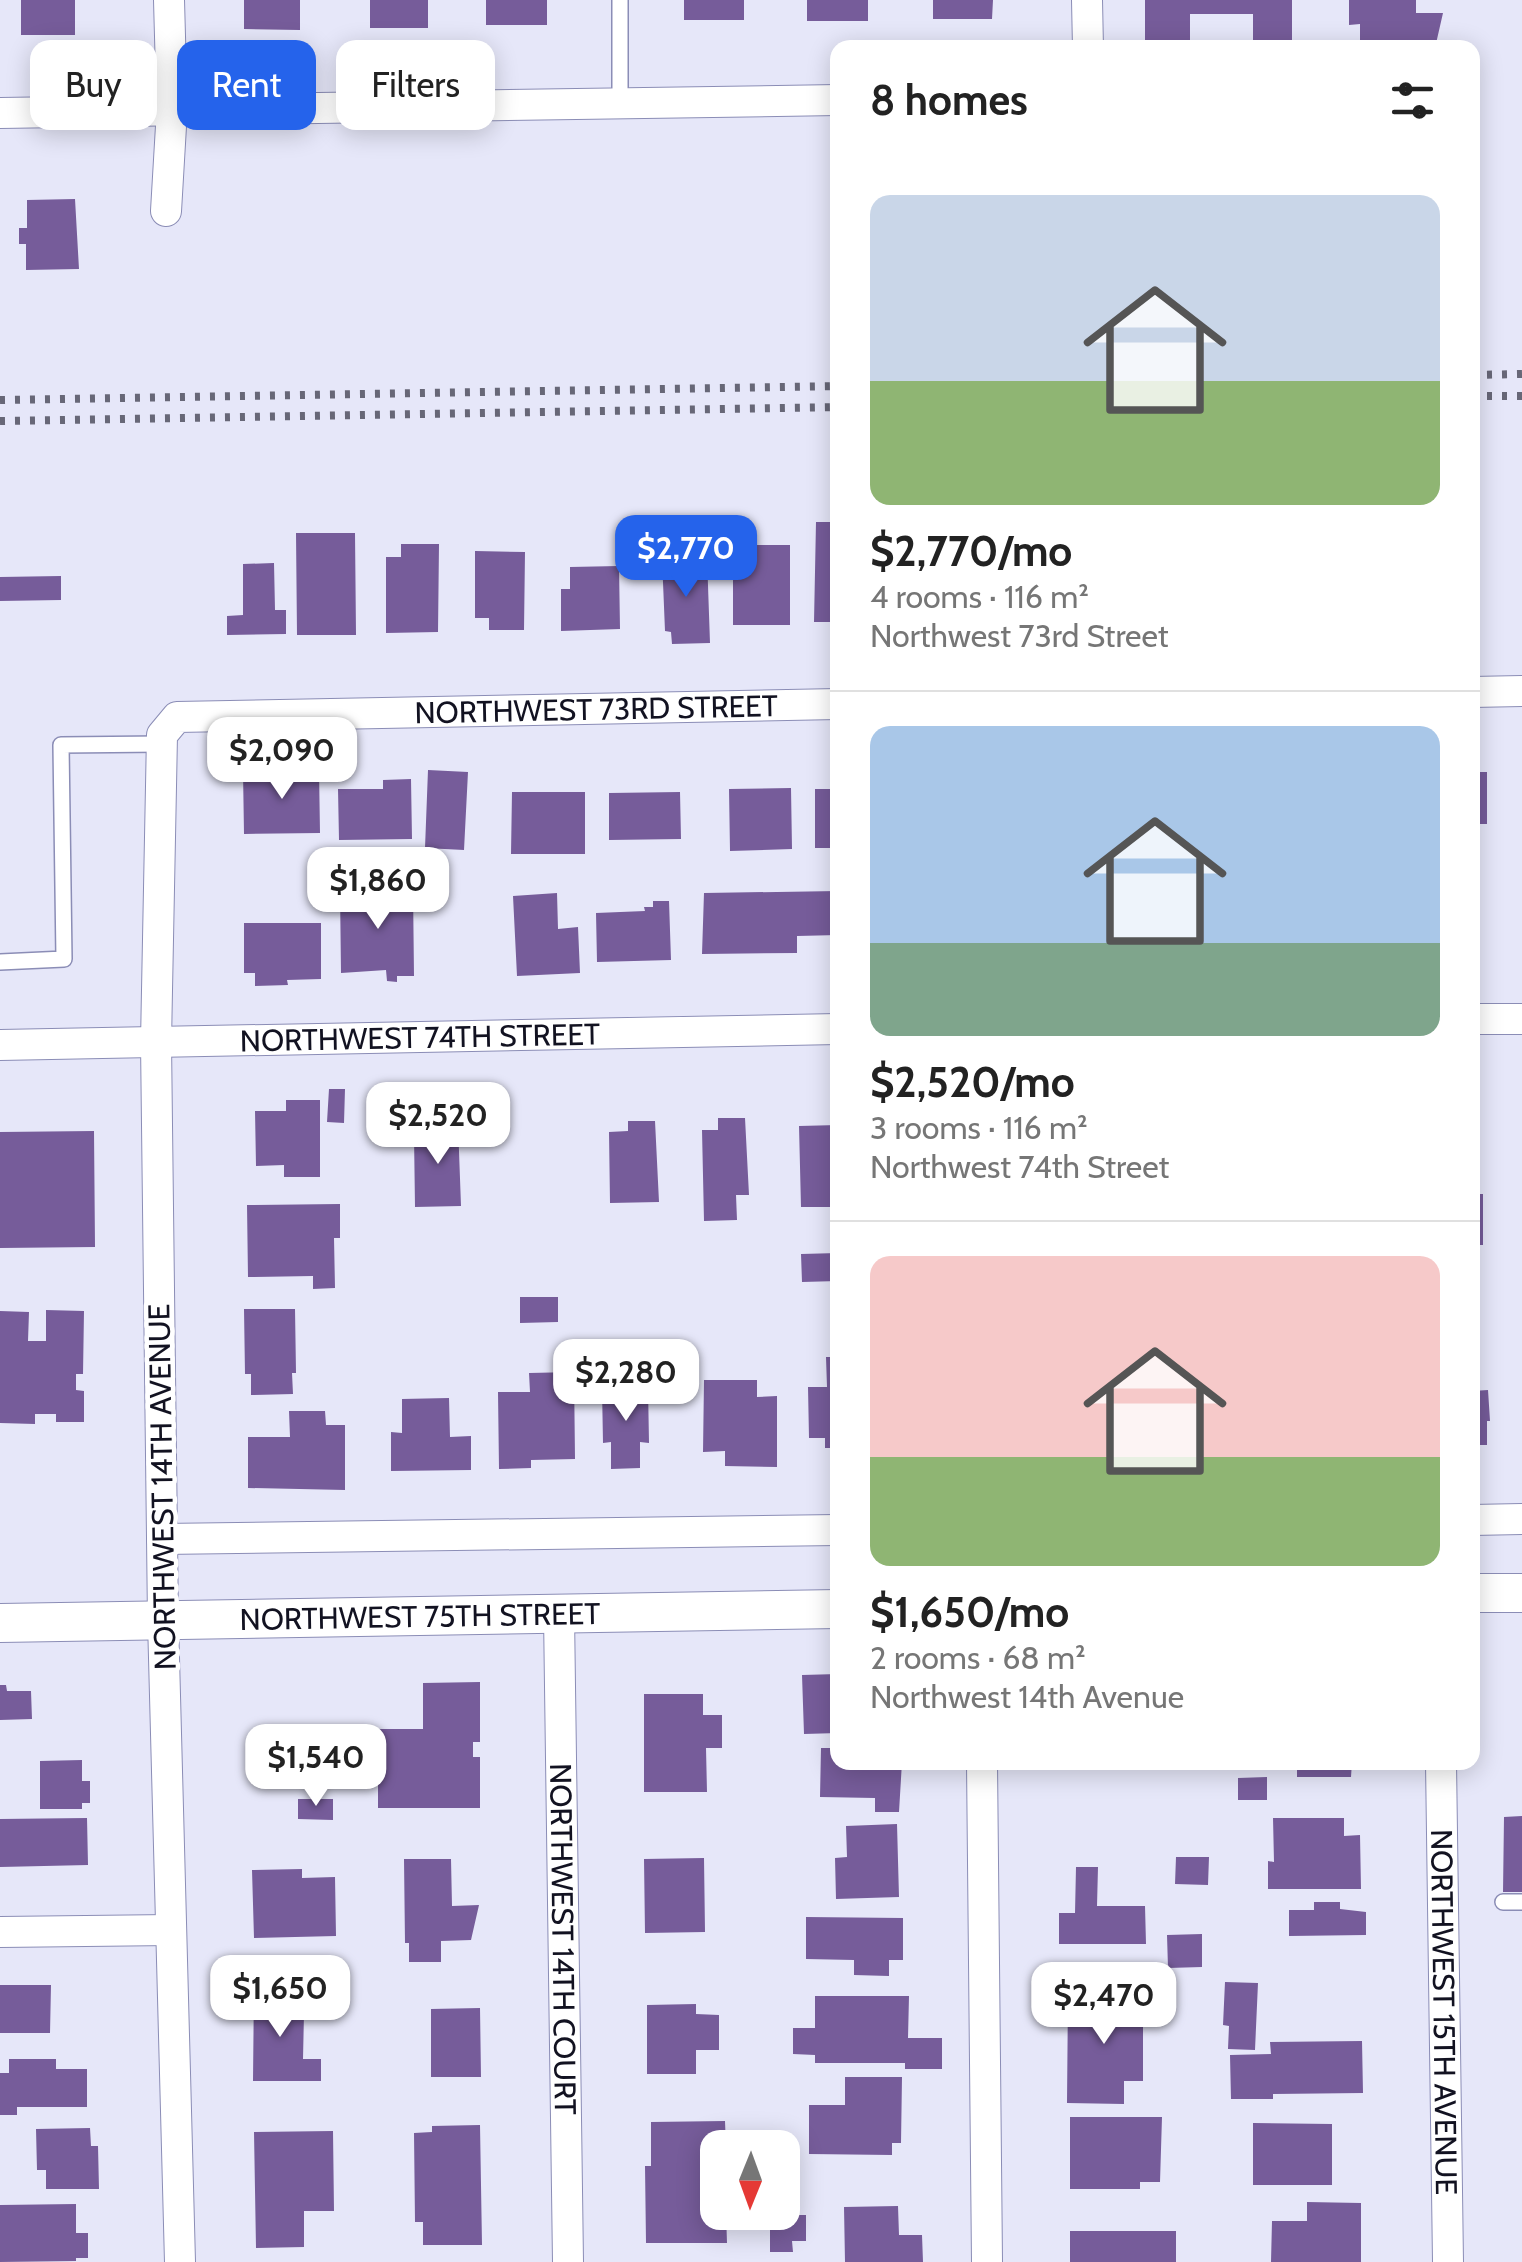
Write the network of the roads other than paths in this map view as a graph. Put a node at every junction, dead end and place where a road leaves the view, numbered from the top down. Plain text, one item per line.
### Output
1 (169, 0) edge
2 (620, 0) edge
3 (1087, 0) edge
4 (1088, 40) edge
5 (830, 100) edge
6 (620, 103) junction
7 (172, 109) junction
8 (0, 113) edge
9 (166, 212) dead end
10 (1522, 691) edge
11 (1480, 692) edge
12 (830, 704) edge
13 (169, 731) junction
14 (0, 962) edge
15 (1480, 1019) edge
16 (1522, 1019) edge
17 (830, 1029) edge
18 (156, 1042) junction
19 (0, 1045) edge
20 (1522, 1519) edge
21 (1480, 1520) edge
22 (830, 1530) edge
23 (162, 1539) junction
24 (1522, 1592) edge
25 (1480, 1593) edge
26 (830, 1609) edge
27 (560, 1614) junction
28 (163, 1620) junction
29 (0, 1623) edge
30 (982, 1770) edge
31 (1441, 1770) edge
32 (1503, 1902) dead end
33 (1522, 1902) edge
34 (170, 1930) junction
35 (0, 1932) edge
36 (180, 2262) edge
37 (568, 2262) edge
38 (987, 2262) edge
39 (1448, 2262) edge

1 - 7 street
2 - 6 lane
3 - 4 street
5 - 6 street
6 - 7 street
7 - 8 street
7 - 9 street
10 - 11 street
12 - 13 street, NORTHWEST 73RD STREET
13 - 14 lane
13 - 18 street, NORTHWEST 14TH AVENUE
15 - 16 street
17 - 18 street, NORTHWEST 74TH STREET
18 - 19 street, NORTHWEST 74TH STREET
18 - 23 street, NORTHWEST 14TH AVENUE
20 - 21 street
22 - 23 street
23 - 28 street, NORTHWEST 14TH AVENUE
24 - 25 street
26 - 27 street, NORTHWEST 75TH STREET
27 - 28 street, NORTHWEST 75TH STREET
27 - 37 street, NORTHWEST 14TH COURT
28 - 29 street, NORTHWEST 75TH STREET
28 - 34 street, NORTHWEST 14TH AVENUE
30 - 38 street
31 - 39 street, NORTHWEST 15TH AVENUE
32 - 33 lane
34 - 35 street
34 - 36 street, NORTHWEST 14TH AVENUE

